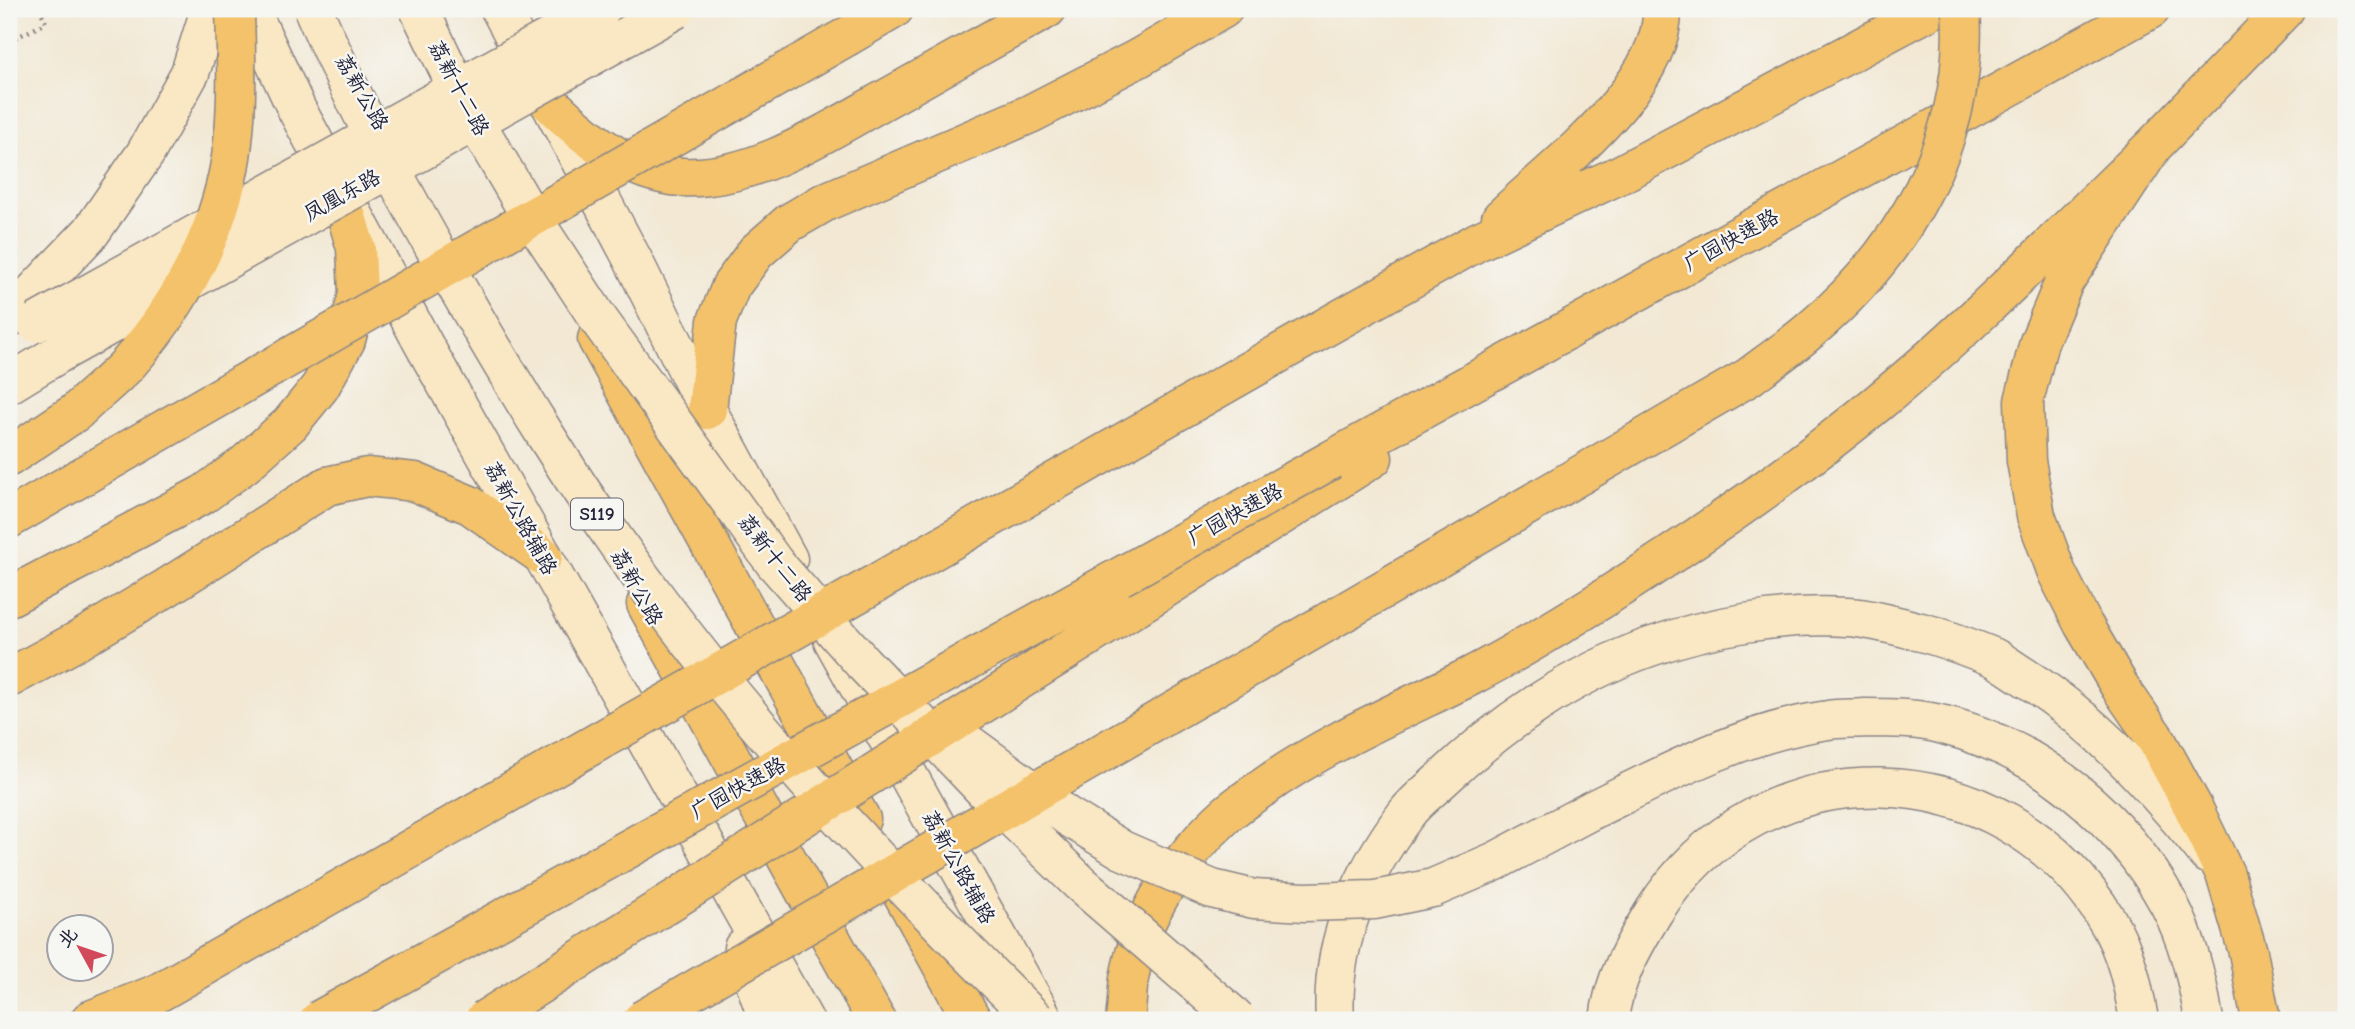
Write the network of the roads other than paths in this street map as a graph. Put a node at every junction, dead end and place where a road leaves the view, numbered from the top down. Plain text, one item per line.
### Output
1 (208, 9) edge
2 (235, 9) edge
3 (250, 9) edge
4 (314, 9) edge
5 (419, 9) edge
6 (437, 9) edge
7 (500, 9) edge
8 (601, 9) edge
9 (676, 9) edge
10 (894, 9) edge
11 (1047, 9) edge
12 (1223, 9) edge
13 (1662, 9) edge
14 (1933, 9) edge
15 (1961, 9) edge
16 (2151, 9) edge
17 (2285, 9) edge
18 (546, 99) junction
19 (2153, 146) junction
20 (337, 184) junction
21 (1477, 242) junction
22 (1586, 320) junction
23 (18, 327) edge
24 (9, 384) edge
25 (707, 410) junction
26 (9, 457) edge
27 (9, 519) edge
28 (543, 556) junction
29 (9, 597) edge
30 (863, 663) junction
31 (9, 678) edge
32 (712, 856) junction
33 (2225, 874) junction
34 (156, 995) junction
35 (90, 1020) edge
36 (111, 1020) edge
37 (319, 1020) edge
38 (484, 1020) edge
39 (642, 1020) edge
40 (768, 1020) edge
41 (804, 1020) edge
42 (876, 1020) edge
43 (972, 1020) edge
44 (1036, 1020) edge
45 (1044, 1020) edge
46 (1125, 1020) edge
47 (1238, 1020) edge
48 (1335, 1020) edge
49 (1609, 1020) edge
50 (2139, 1020) edge
51 (2204, 1020) edge
52 (2261, 1020) edge

1 - 23 main road
2 - 26 main road, bridge
3 - 20 main road, 荔新公路辅路
4 - 42 main road, 荔新公路 / S119
4 - 44 main road, bridge
5 - 30 main road, 荔新十二路, bridge
6 - 43 main road
7 - 18 main road, 荔新公路辅路
8 - 23 main road, 凤凰东路, bridge
9 - 24 main road, 凤凰东路, bridge
10 - 27 main road, bridge
11 - 18 main road
12 - 25 main road
13 - 21 main road
14 - 21 main road
15 - 39 main road, bridge
16 - 22 main road, 广园快速路
17 - 19 main road
18 - 25 main road, 荔新公路辅路
19 - 33 main road
19 - 46 main road
20 - 28 main road, 荔新公路辅路
20 - 29 main road
21 - 34 main road, bridge
22 - 37 main road, 广园快速路, bridge
22 - 38 main road, bridge
25 - 45 main road, 荔新公路辅路
28 - 31 main road
28 - 32 main road, 荔新公路辅路
30 - 47 main road, 荔新十二路, bridge
30 - 51 main road, bridge
32 - 40 main road
32 - 41 main road, 荔新公路辅路
33 - 48 main road
33 - 52 main road
34 - 35 main road
34 - 36 main road
49 - 50 main road

